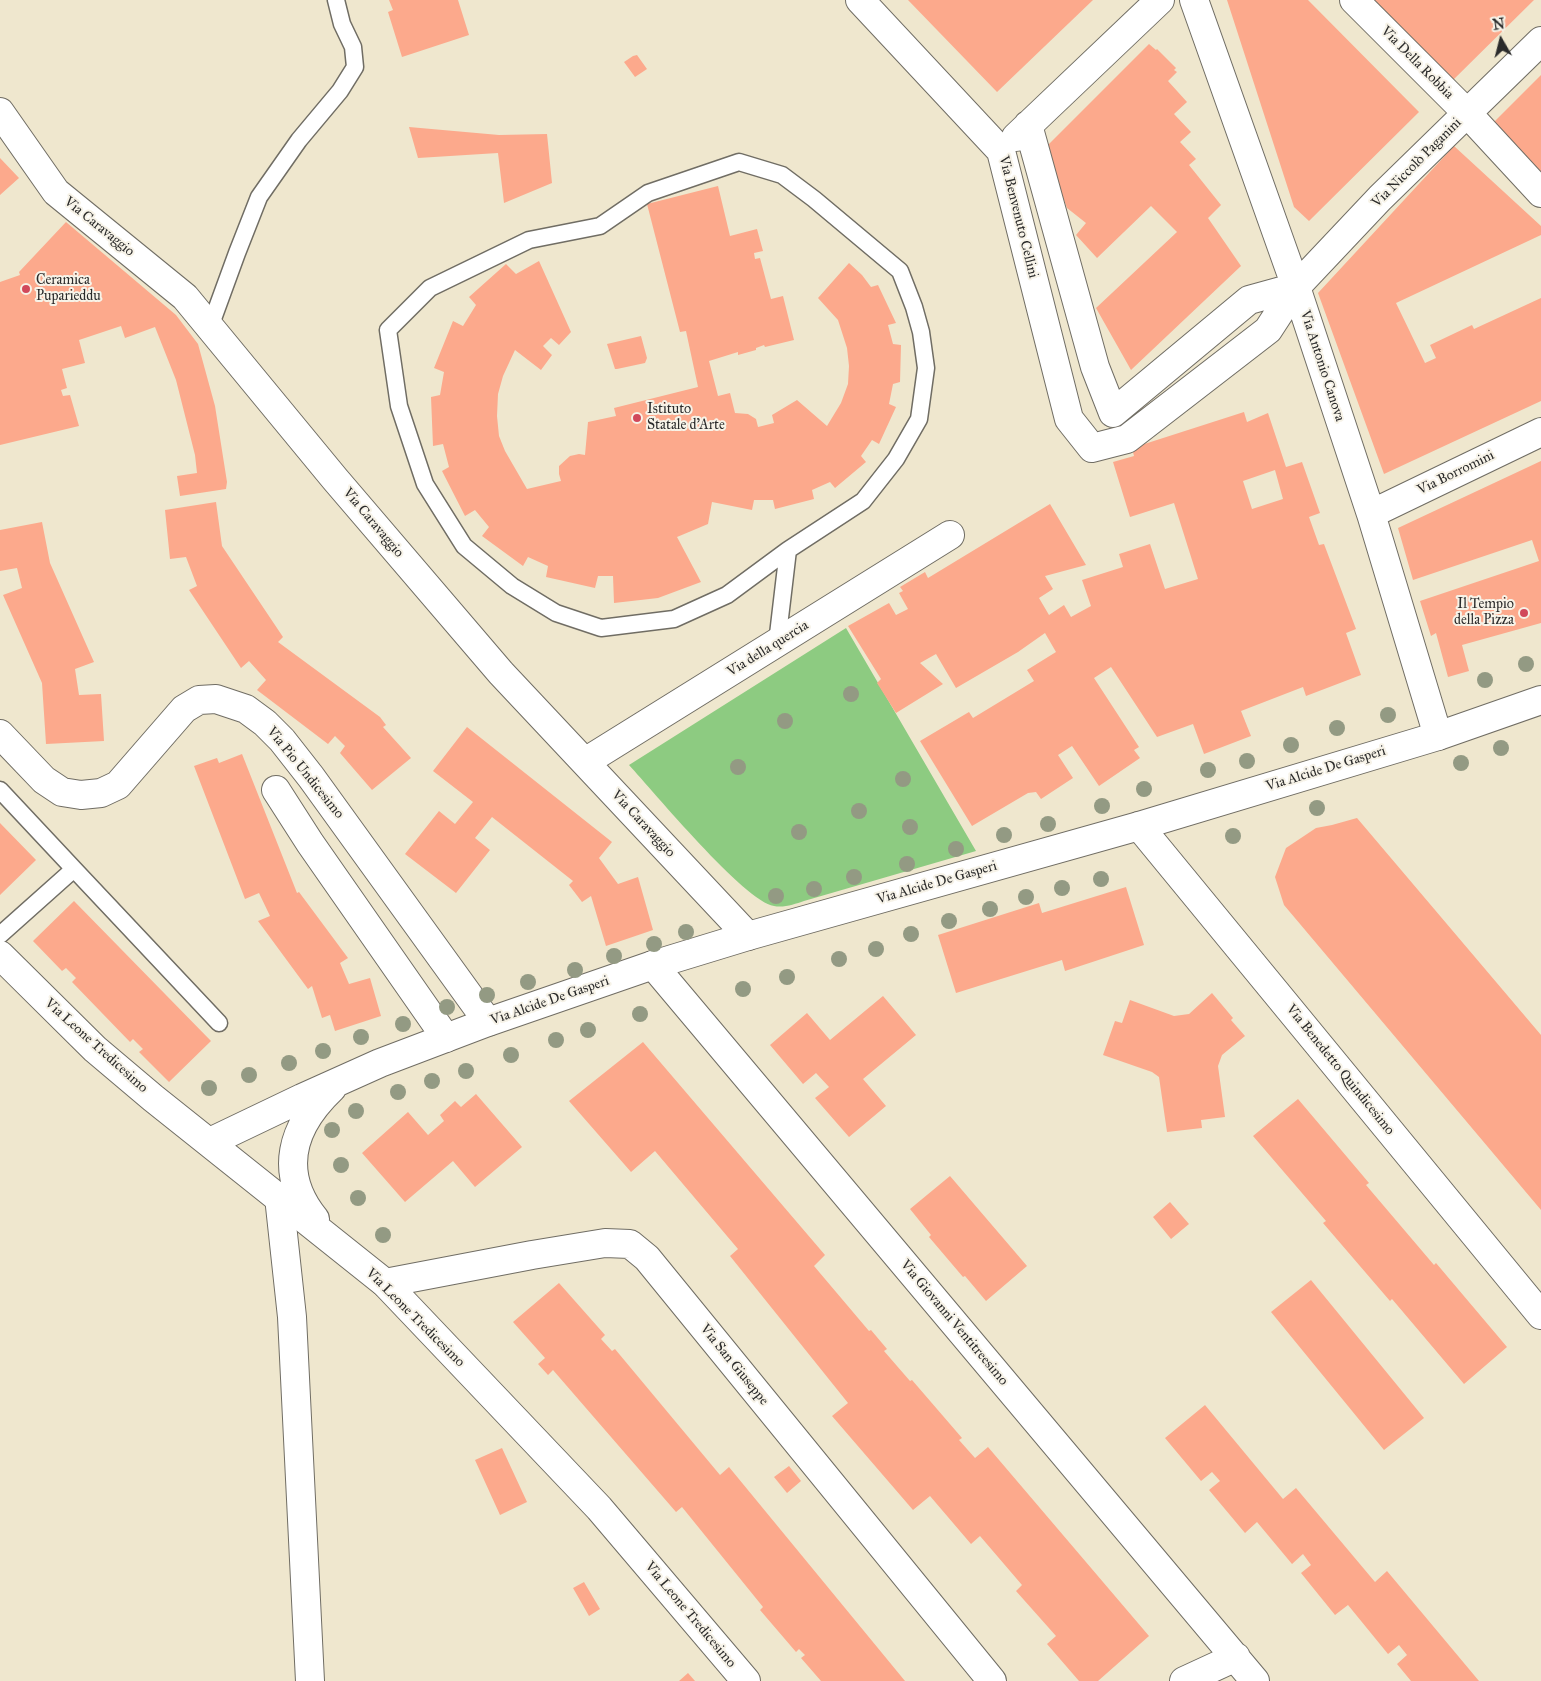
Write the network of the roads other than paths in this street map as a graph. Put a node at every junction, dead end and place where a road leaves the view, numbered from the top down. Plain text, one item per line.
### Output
1 (336, 0) edge
2 (860, 0) edge
3 (1160, 0) edge
4 (1194, 0) edge
5 (1354, 0) edge
6 (1541, 42) edge
7 (0, 112) edge
8 (1467, 113) junction
9 (1028, 125) junction
10 (1001, 151) junction
11 (1541, 193) edge
12 (1296, 287) junction
13 (210, 327) junction
14 (1541, 432) edge
15 (1092, 448) joint
16 (1371, 514) junction
17 (950, 535) dead end
18 (788, 550) junction
19 (777, 643) junction
20 (1541, 700) edge
21 (0, 734) edge
22 (1438, 736) junction
23 (585, 762) junction
24 (0, 790) edge
25 (276, 790) dead end
26 (1139, 826) junction
27 (74, 869) junction
28 (0, 935) edge
29 (748, 936) junction
30 (0, 955) edge
31 (653, 965) junction
32 (488, 1022) junction
33 (219, 1023) dead end
34 (446, 1038) junction
35 (339, 1081) junction
36 (299, 1130) junction
37 (210, 1142) junction
38 (244, 1170) junction
39 (278, 1197) junction
40 (336, 1244) junction
41 (385, 1283) junction
42 (1541, 1315) edge
43 (1236, 1657) junction
44 (310, 1681) edge
45 (746, 1681) edge
46 (992, 1681) edge
47 (1184, 1681) edge
48 (1255, 1681) edge

1 - 13 lane
2 - 10 street, Via Benvenuto Cellini
3 - 9 street
4 - 12 street, Via Antonio Canova
5 - 8 street, Via Della Robbia
6 - 8 street, Via Niccolò Paganini
7 - 13 street, Via Caravaggio
8 - 11 street, Via Della Robbia
8 - 12 street, Via Niccolò Paganini
9 - 10 street
9 - 12 street
10 - 15 street, Via Benvenuto Cellini
12 - 15 street, Via Niccolò Paganini
12 - 16 street, Via Antonio Canova
13 - 23 street, Via Caravaggio
14 - 16 street, Via Borromini
16 - 22 street, Via Antonio Canova
17 - 19 street, Via della quercia
18 - 18 lane
18 - 19 lane
19 - 23 street, Via della quercia
20 - 22 street, Via Alcide De Gasperi
21 - 32 street, Via Pio Undicesimo
22 - 26 street, Via Alcide De Gasperi
23 - 29 street, Via Caravaggio
24 - 27 lane
25 - 34 street
26 - 29 street, Via Alcide De Gasperi
26 - 42 street, Via Benedetto Quindicesimo
27 - 28 lane
27 - 33 lane
29 - 31 street, Via Alcide De Gasperi
30 - 37 street, Via Leone Tredicesimo
31 - 32 street, Via Alcide De Gasperi
31 - 43 street, Via Giovanni Ventitreesimo
32 - 34 street, Via Alcide De Gasperi
34 - 35 street, Via Alcide De Gasperi
35 - 36 street, Via Alcide De Gasperi
35 - 37 street, Via Alcide De Gasperi
36 - 38 street, Via Alcide De Gasperi
36 - 40 street, Via Alcide De Gasperi
37 - 38 street, Via Leone Tredicesimo
38 - 39 street, Via Leone Tredicesimo
39 - 40 street, Via Leone Tredicesimo
39 - 44 street
40 - 41 street, Via Leone Tredicesimo
41 - 45 street, Via Leone Tredicesimo
41 - 46 street, Via San Giuseppe
43 - 47 street
43 - 48 street, Via Giovanni Ventitreesimo

